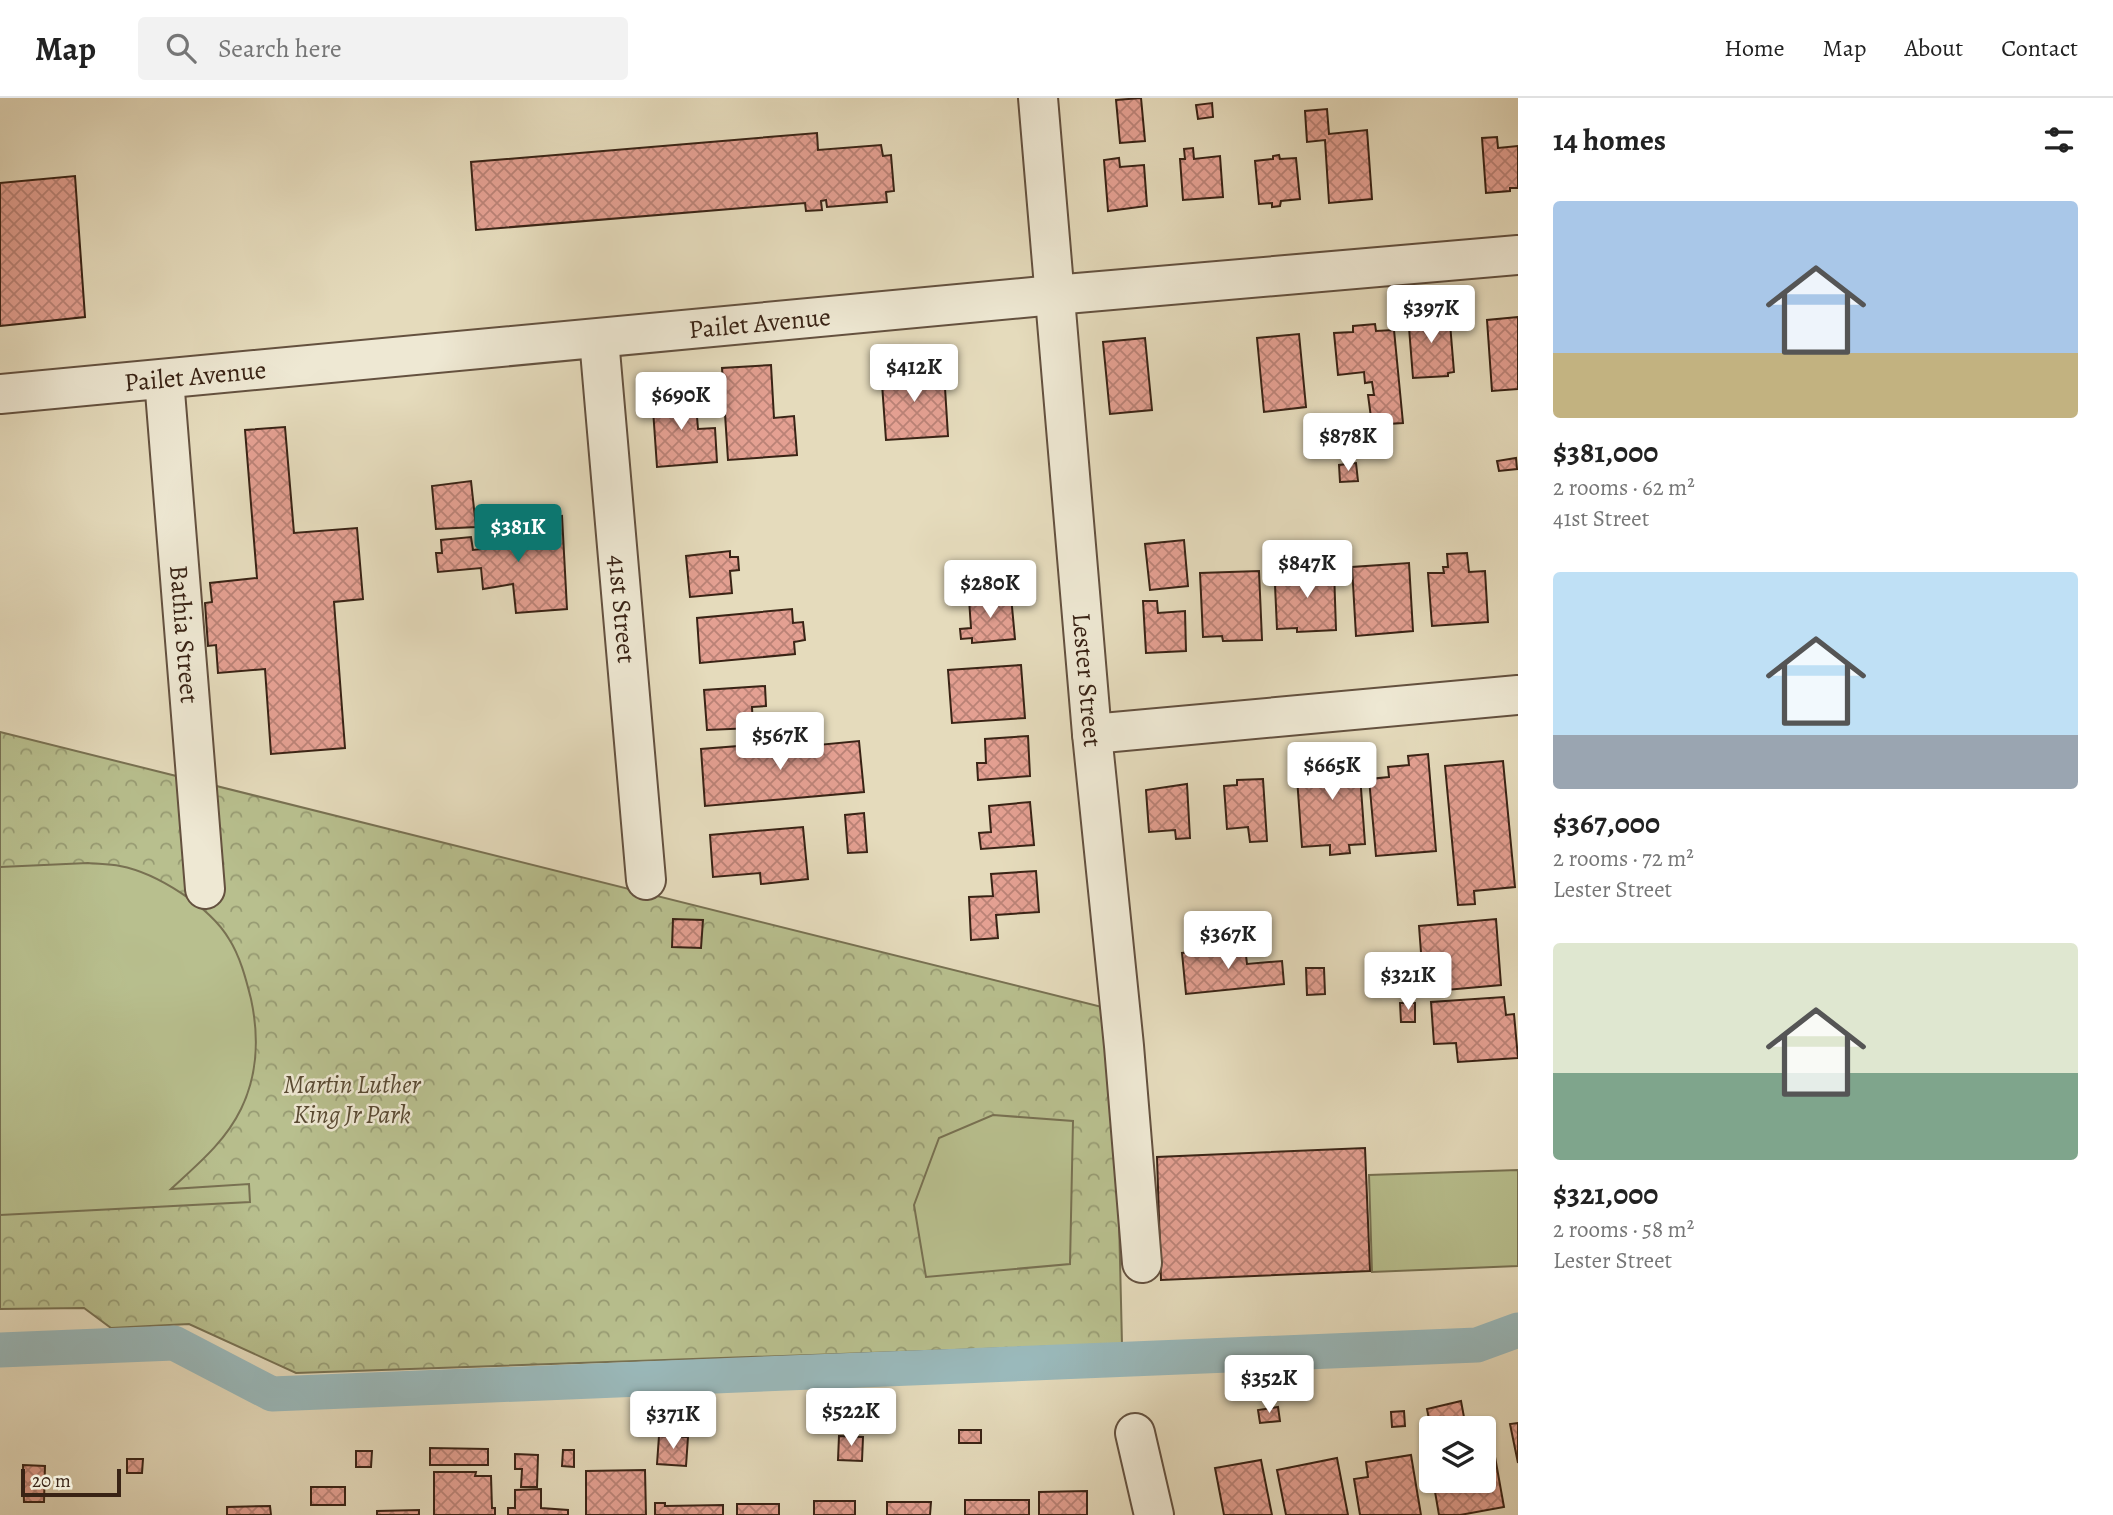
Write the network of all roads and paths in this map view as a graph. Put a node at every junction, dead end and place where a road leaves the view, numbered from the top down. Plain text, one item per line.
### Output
1 (1038, 98) edge
2 (1518, 255) edge
3 (1054, 295) junction
4 (599, 339) junction
5 (164, 379) junction
6 (0, 394) edge
7 (1518, 695) edge
8 (1091, 734) junction
9 (646, 880) dead end
10 (205, 889) dead end
11 (1142, 1263) dead end
12 (1135, 1433) dead end
13 (1154, 1515) edge

1 - 3 street, Lester Street
2 - 3 street, Pailet Avenue
3 - 4 street, Pailet Avenue
3 - 8 street, Lester Street
4 - 5 street, Pailet Avenue
4 - 9 street, 41st Street
5 - 6 street, Pailet Avenue
5 - 10 street, Bathia Street
7 - 8 street
8 - 11 street, Lester Street
12 - 13 street

